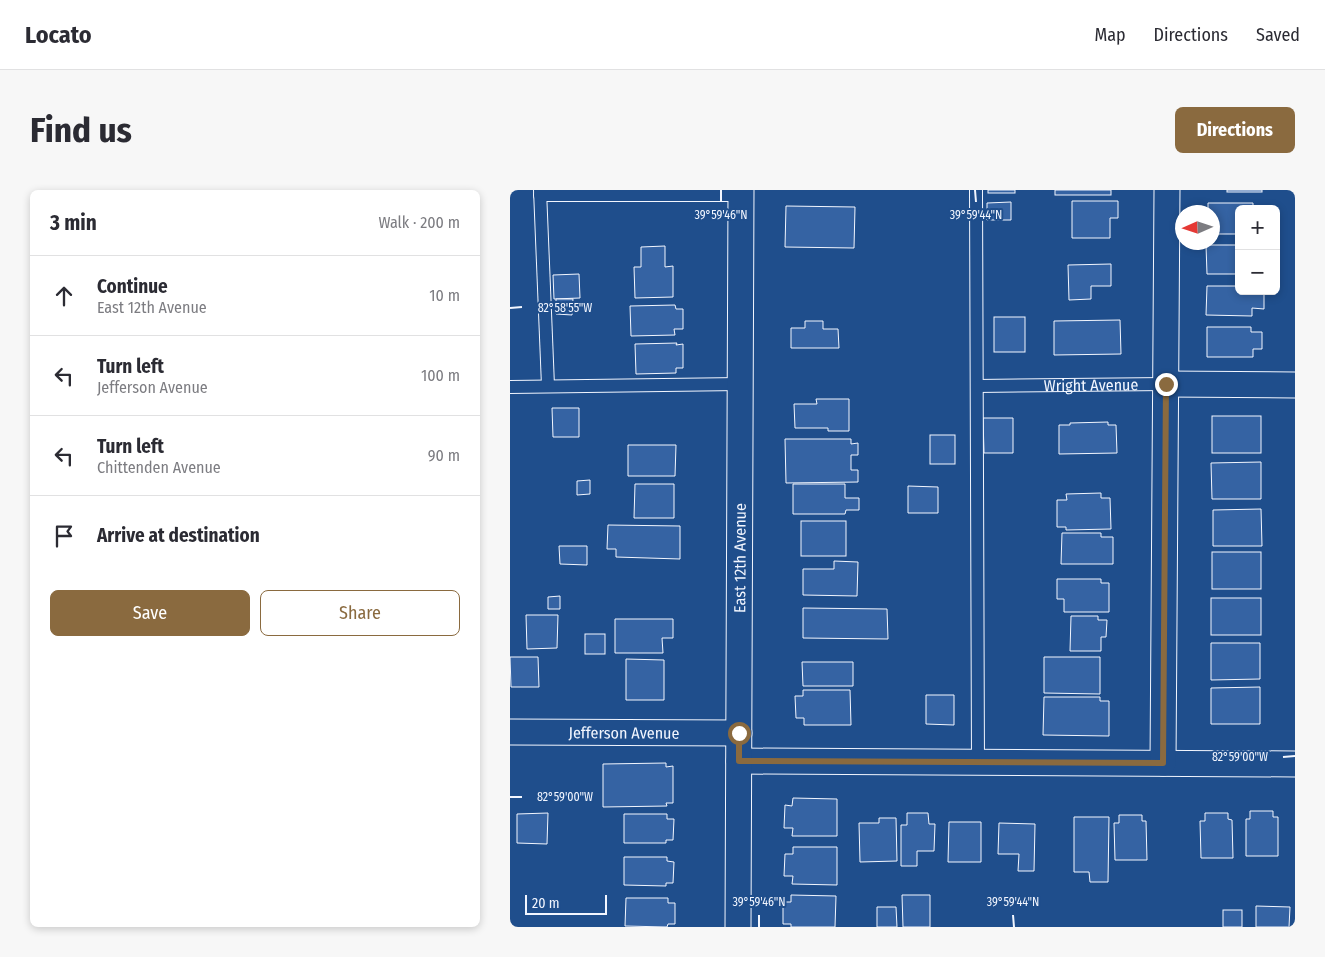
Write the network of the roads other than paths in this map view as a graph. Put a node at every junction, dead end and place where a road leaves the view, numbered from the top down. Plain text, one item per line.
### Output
1 (976, 190) edge
2 (1167, 190) edge
3 (741, 192) edge
4 (540, 193) edge
5 (740, 384) junction
6 (1166, 384) junction
7 (1295, 385) edge
8 (548, 386) junction
9 (977, 386) junction
10 (510, 387) edge
11 (510, 732) edge
12 (739, 733) junction
13 (739, 761) junction
14 (978, 762) junction
15 (1163, 763) junction
16 (1295, 764) edge
17 (738, 927) edge

1 - 9 lane
2 - 6 street
3 - 4 lane
3 - 5 street, East 12th Avenue
4 - 8 lane
5 - 8 lane
5 - 12 street, East 12th Avenue
6 - 7 street, Wright Avenue
6 - 9 lane, Wright Avenue
6 - 15 street
8 - 10 lane
9 - 14 lane
11 - 12 street, Jefferson Avenue
12 - 13 street, East 12th Avenue
13 - 14 street
13 - 17 street, East 12th Avenue
14 - 15 street
15 - 16 street

